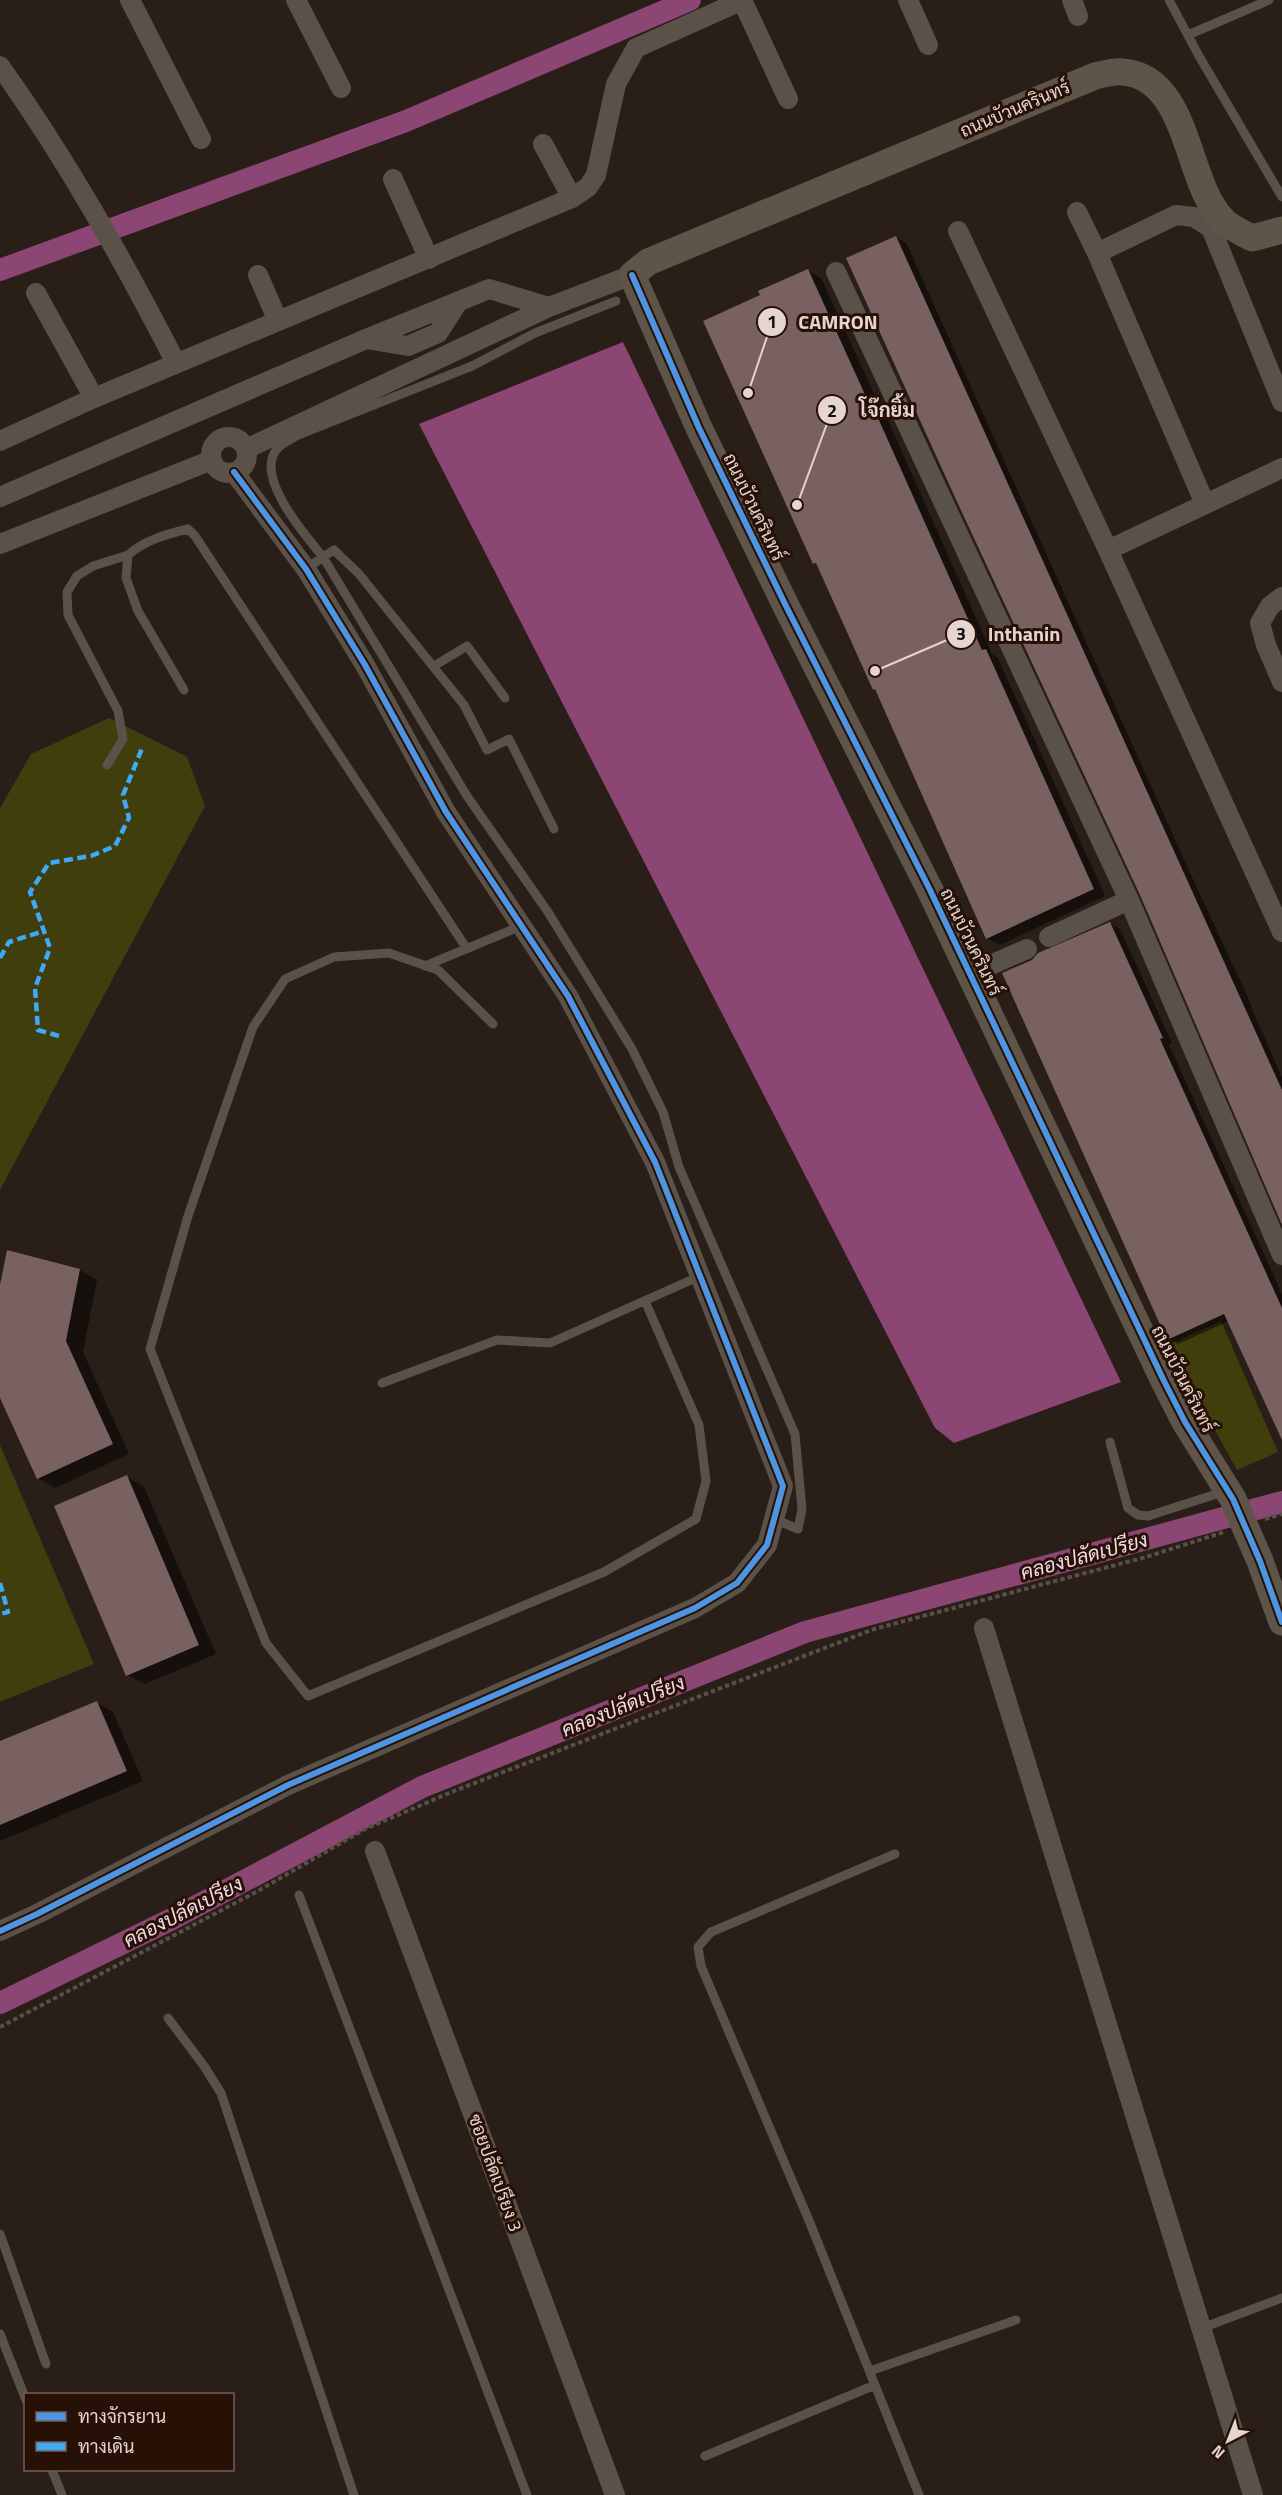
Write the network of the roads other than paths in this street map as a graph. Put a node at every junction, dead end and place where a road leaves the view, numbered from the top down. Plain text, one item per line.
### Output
1 (130, 0) edge
2 (296, 0) edge
3 (742, 0) edge
4 (908, 0) edge
5 (1169, 0) edge
6 (1269, 0) edge
7 (1188, 35) junction
8 (927, 45) dead end
9 (0, 66) edge
10 (341, 88) dead end
11 (788, 99) dead end
12 (201, 139) dead end
13 (543, 144) dead end
14 (393, 179) dead end
15 (1282, 197) edge
16 (572, 198) junction
17 (1077, 212) dead end
18 (1282, 230) edge
19 (958, 231) dead end
20 (1098, 253) junction
21 (429, 259) junction
22 (836, 272) dead end
23 (632, 274) junction
24 (258, 275) dead end
25 (36, 293) dead end
26 (616, 301) dead end
27 (549, 307) junction
28 (278, 321) junction
29 (176, 363) junction
30 (94, 398) junction
31 (1282, 402) edge
32 (0, 441) edge
33 (246, 449) junction
34 (212, 460) junction
35 (1282, 468) edge
36 (234, 472) junction
37 (0, 497) edge
38 (1205, 504) junction
39 (0, 544) edge
40 (1108, 550) junction
41 (128, 555) junction
42 (323, 557) junction
43 (306, 569) junction
44 (1282, 597) edge
45 (434, 666) junction
46 (1282, 682) edge
47 (184, 690) dead end
48 (505, 698) dead end
49 (107, 765) dead end
50 (554, 829) dead end
51 (1129, 900) junction
52 (521, 926) junction
53 (1282, 932) edge
54 (1049, 937) dead end
55 (467, 949) junction
56 (1027, 949) dead end
57 (425, 966) junction
58 (970, 974) junction
59 (493, 1024) dead end
60 (1282, 1255) edge
61 (700, 1276) junction
62 (645, 1301) junction
63 (382, 1383) dead end
64 (1110, 1442) dead end
65 (1231, 1495) junction
66 (774, 1520) junction
67 (1282, 1622) edge
68 (984, 1628) dead end
69 (375, 1851) dead end
70 (895, 1854) dead end
71 (299, 1895) dead end
72 (0, 1931) edge
73 (168, 2018) dead end
74 (0, 2234) edge
75 (1282, 2298) edge
76 (1016, 2320) dead end
77 (1202, 2328) junction
78 (0, 2334) edge
79 (46, 2364) dead end
80 (870, 2372) junction
81 (875, 2385) junction
82 (24, 2395) edge
83 (705, 2456) dead end
84 (53, 2471) edge
85 (62, 2495) edge
86 (354, 2495) edge
87 (526, 2495) edge
88 (615, 2495) edge
89 (919, 2495) edge
90 (1253, 2495) edge

1 - 12 street
2 - 10 street
3 - 11 street
3 - 16 street
4 - 8 street
5 - 7 lane
6 - 7 lane
7 - 15 lane
9 - 29 street
13 - 16 street
14 - 21 street
16 - 21 street
17 - 20 street
18 - 23 street, ถนนบัวนครินทร์
19 - 40 street
20 - 31 street
20 - 38 street
21 - 28 street
22 - 51 street
23 - 27 street
23 - 58 street, ถนนบัวนครินทร์
24 - 28 street
25 - 30 street
26 - 42 lane
27 - 33 street
27 - 37 street
28 - 29 street
29 - 30 street
30 - 32 street
33 - 34 street
33 - 36 street
34 - 36 street
34 - 39 street
35 - 38 street
36 - 43 street
38 - 40 street
40 - 53 street
41 - 47 lane
41 - 49 lane
41 - 55 lane
42 - 43 lane
42 - 45 lane
42 - 66 lane
43 - 52 street
44 - 46 street
45 - 48 lane
45 - 50 lane
51 - 54 street
51 - 60 street
52 - 55 lane
52 - 61 street
55 - 57 lane
56 - 58 street
57 - 59 lane
57 - 62 lane
58 - 65 street, ถนนบัวนครินทร์
61 - 62 lane
61 - 66 street
62 - 63 lane
64 - 65 lane
65 - 67 street, ถนนบัวนครินทร์
66 - 72 street
68 - 77 street
69 - 88 street, ซอยปลัดเปรียง 3
70 - 80 lane
71 - 87 lane
73 - 86 lane
74 - 79 lane
75 - 77 lane
76 - 80 lane
77 - 90 street
78 - 82 lane
80 - 81 lane
81 - 83 lane
81 - 89 lane
84 - 85 lane

